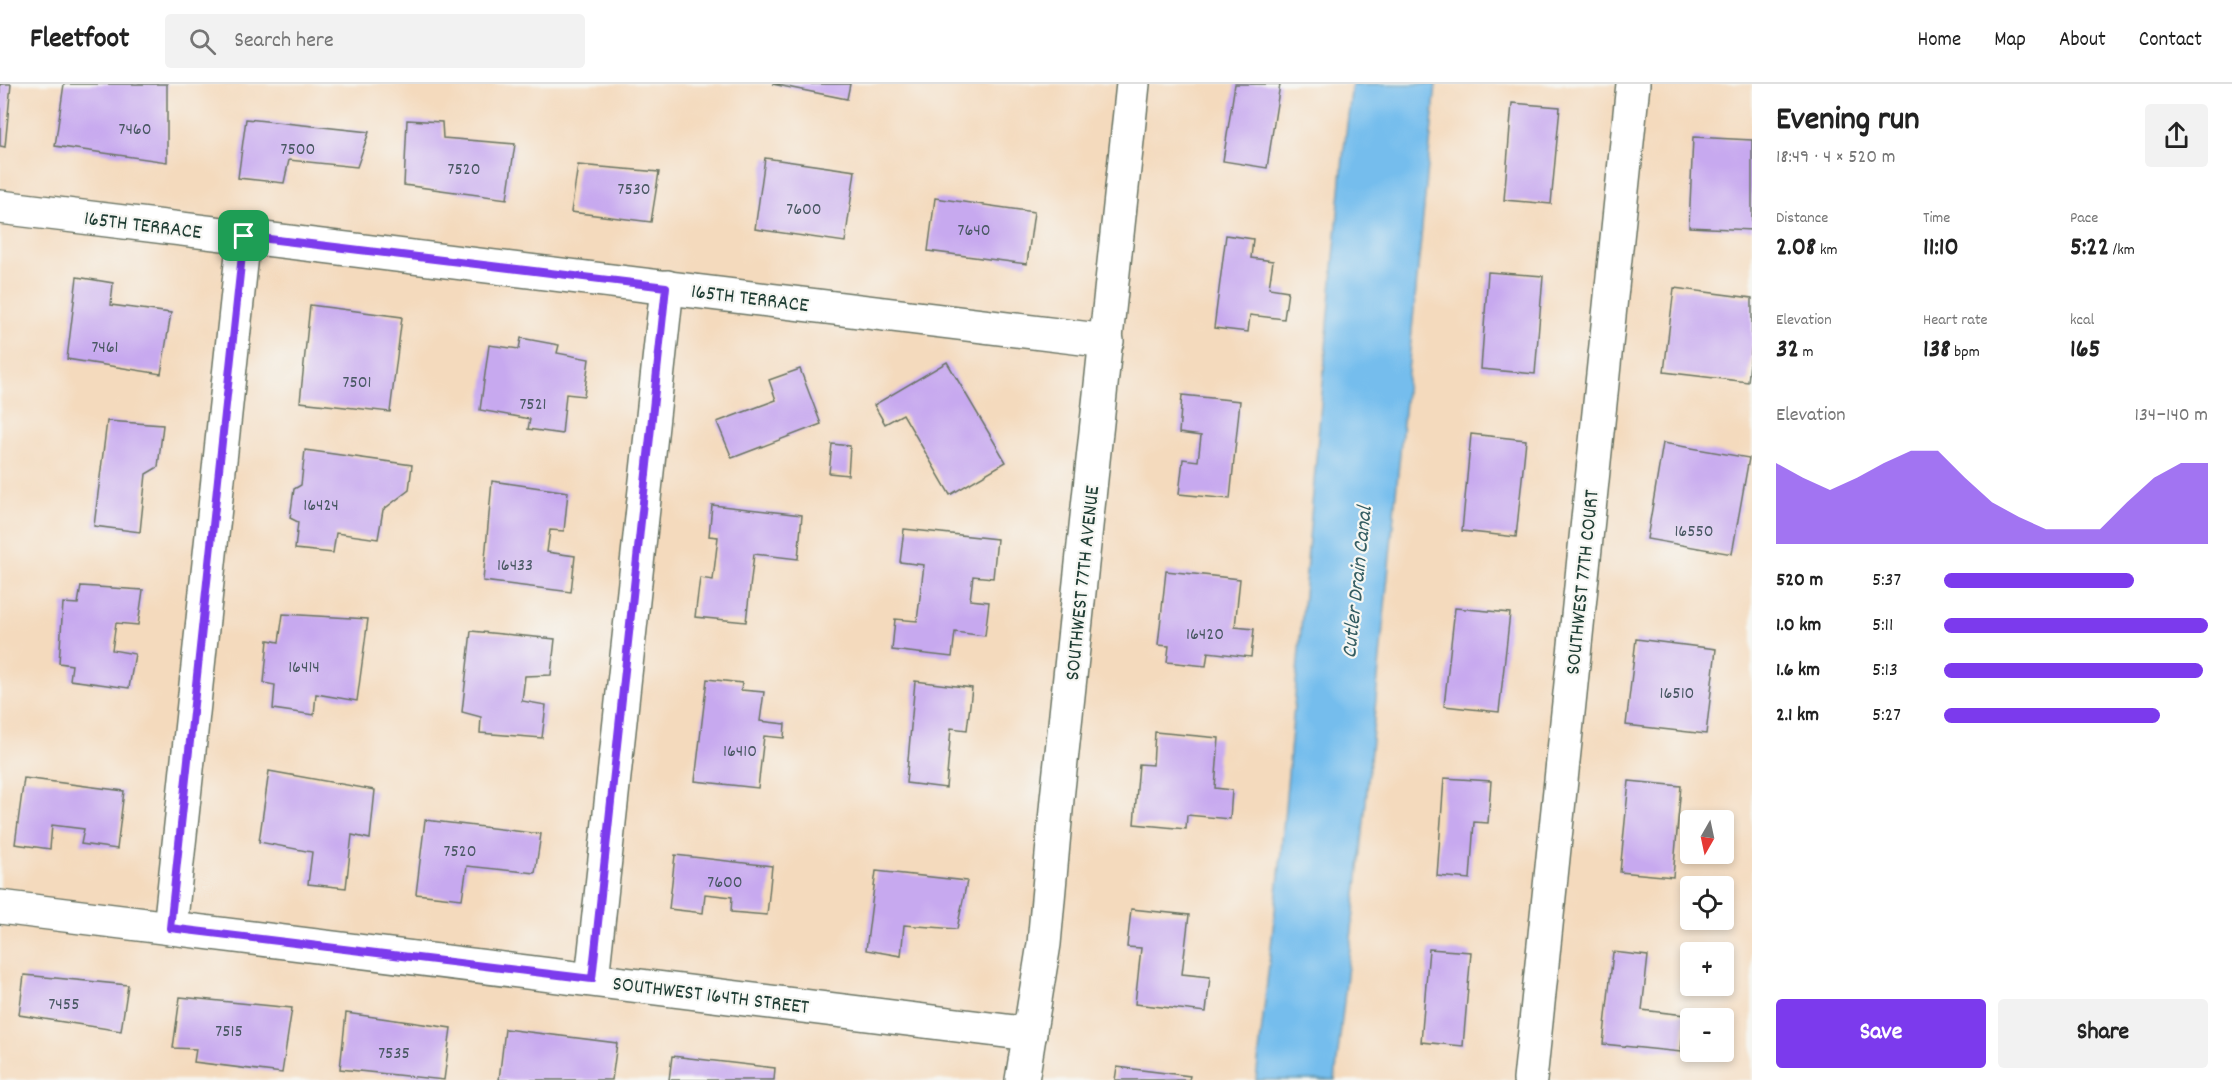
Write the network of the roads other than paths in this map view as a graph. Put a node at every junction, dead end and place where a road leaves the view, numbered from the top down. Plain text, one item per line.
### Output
1 (1133, 84) edge
2 (1633, 84) edge
3 (0, 207) edge
4 (244, 236) junction
5 (666, 287) junction
6 (1107, 341) junction
7 (0, 907) edge
8 (170, 928) junction
9 (592, 979) junction
10 (1030, 1034) junction
11 (1022, 1080) edge
12 (1530, 1080) edge

1 - 6 street, SOUTHWEST 77TH AVENUE
2 - 12 street, SOUTHWEST 77TH COURT
3 - 4 street, 165TH TERRACE
4 - 5 street, 165TH TERRACE
4 - 8 street
5 - 6 street, 165TH TERRACE
5 - 9 street
6 - 10 street, SOUTHWEST 77TH AVENUE
7 - 8 street, SOUTHWEST 164TH STREET
8 - 9 street, SOUTHWEST 164TH STREET
9 - 10 street, SOUTHWEST 164TH STREET
10 - 11 street, SOUTHWEST 77TH AVENUE

